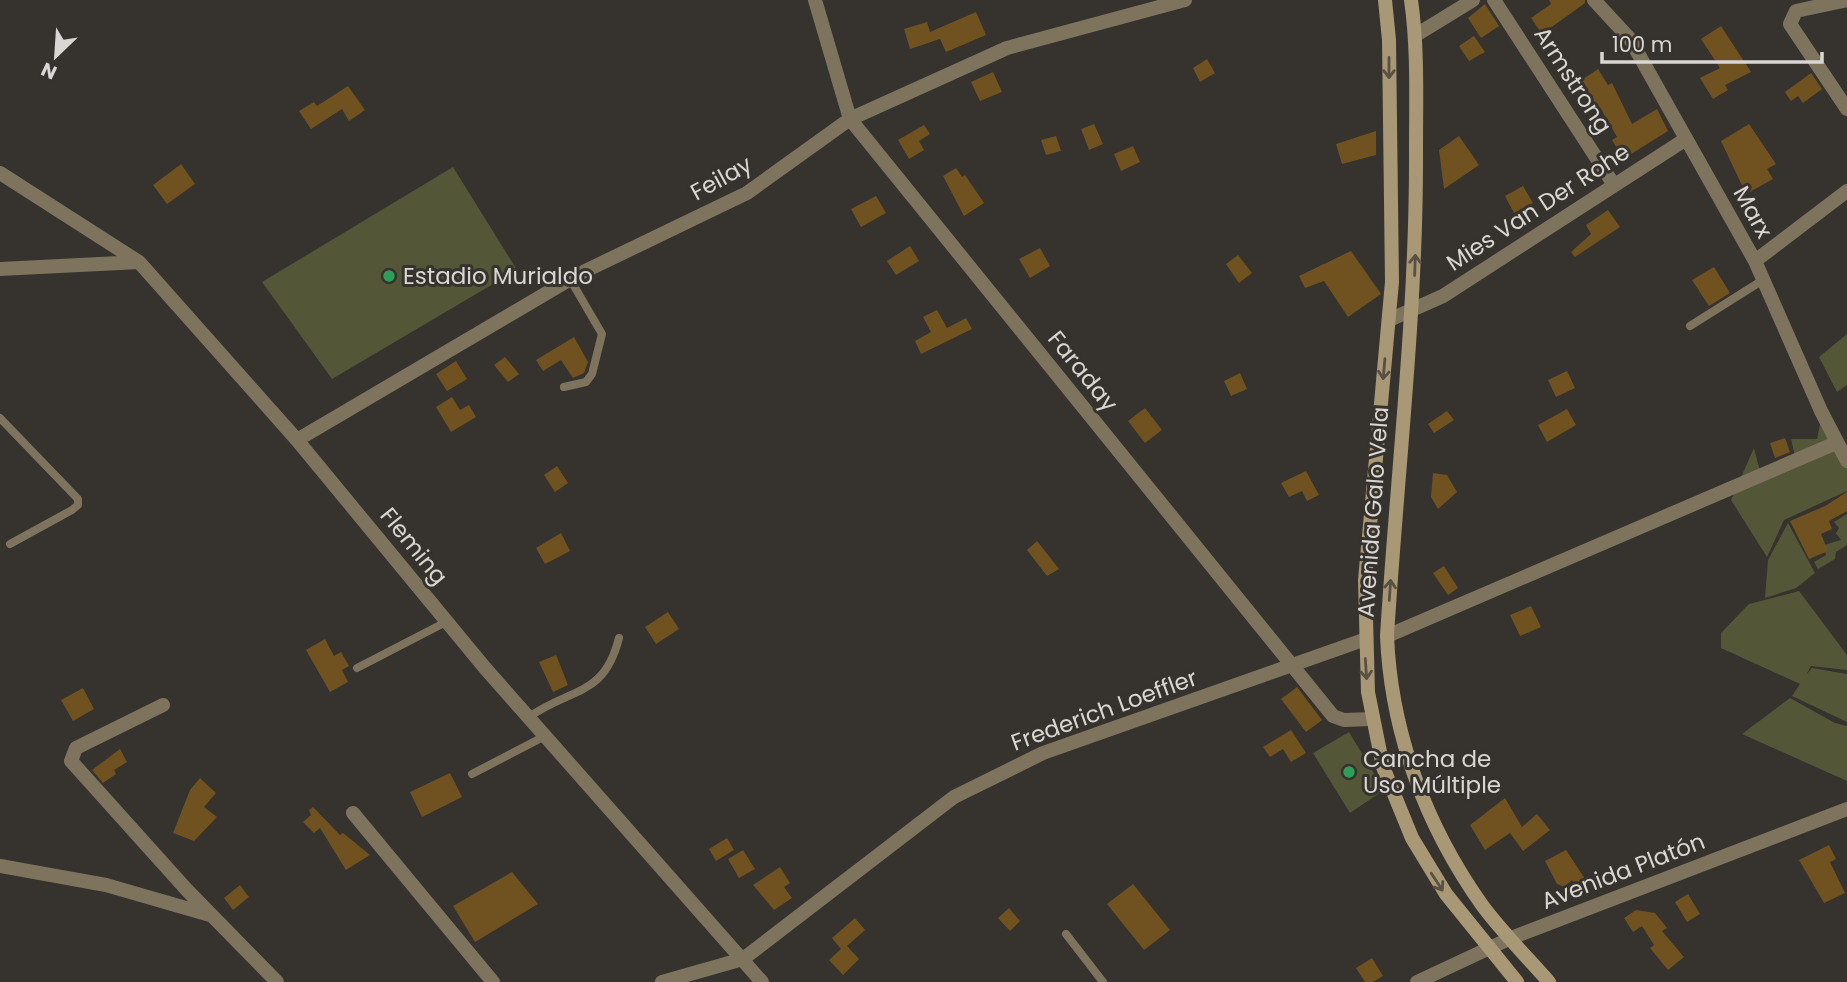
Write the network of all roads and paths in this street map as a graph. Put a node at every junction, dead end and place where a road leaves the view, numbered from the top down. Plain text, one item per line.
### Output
1 (815, 0) edge
2 (1185, 0) edge
3 (1385, 0) edge
4 (1411, 0) edge
5 (1472, 0) edge
6 (1494, 0) edge
7 (1594, 0) edge
8 (1847, 0) edge
9 (1146, 6) edge
10 (1416, 36) junction
11 (1847, 109) edge
12 (850, 119) junction
13 (1686, 139) junction
14 (0, 173) edge
15 (1614, 185) junction
16 (1847, 191) edge
17 (1755, 261) junction
18 (139, 262) junction
19 (0, 269) edge
20 (570, 279) junction
21 (1763, 280) junction
22 (1413, 311) junction
23 (1389, 320) junction
24 (1690, 326) dead end
25 (564, 387) dead end
26 (0, 418) edge
27 (297, 440) junction
28 (1836, 443) junction
29 (1847, 461) edge
30 (10, 544) dead end
31 (446, 622) junction
32 (1387, 636) junction
33 (619, 638) dead end
34 (1366, 639) junction
35 (1292, 666) junction
36 (357, 668) dead end
37 (163, 705) dead end
38 (529, 717) junction
39 (1372, 719) junction
40 (545, 736) junction
41 (472, 774) dead end
42 (1847, 809) edge
43 (353, 813) dead end
44 (0, 866) edge
45 (211, 915) junction
46 (1066, 934) dead end
47 (1511, 938) junction
48 (1488, 947) junction
49 (743, 959) junction
50 (277, 982) edge
51 (493, 982) edge
52 (662, 982) edge
53 (762, 982) edge
54 (1103, 982) edge
55 (1418, 982) edge
56 (1517, 982) edge
57 (1549, 982) edge

1 - 12 street, Faraday
2 - 9 street, Feilay
3 -> 23 main road, Avenida Galo Vela
4 - 10 main road, Avenida Galo Vela
5 - 10 street
6 - 15 street, Armstrong
7 - 13 street, Marx
8 - 11 street
9 - 12 street, Feilay
22 -> 10 main road, Avenida Galo Vela
12 - 20 street, Feilay
12 - 35 street, Faraday
13 - 15 street, Mies Van Der Rohe
13 - 17 street, Marx
14 - 18 street, Fleming
15 - 22 street, Mies Van Der Rohe
16 - 17 street
17 - 21 street, Marx
18 - 19 street
18 - 27 street, Fleming
20 - 25 lane
20 - 27 street, Feilay
21 - 24 lane
21 - 28 street, Marx
22 - 23 street, Mies Van Der Rohe
32 -> 22 main road, Avenida Galo Vela
23 -> 34 main road, Avenida Galo Vela
26 - 30 lane
27 - 31 street, Fleming
28 - 29 street, Marx
28 - 32 street
31 - 36 lane
31 - 38 street, Fleming
32 - 47 main road, Avenida Galo Vela
33 - 38 lane
34 - 35 street, Frederich Loeffler
34 -> 39 main road, Avenida Galo Vela
35 - 39 street, Faraday
35 - 49 street, Frederich Loeffler
37 - 45 street
38 - 40 street, Fleming
39 -> 48 main road, Avenida Galo Vela
40 - 41 lane
40 - 49 street, Fleming
42 - 47 street, Avenida Platón
43 - 51 street
44 - 45 street
45 - 50 street
46 - 54 lane
47 - 48 street, Avenida Platón
47 - 57 main road, Avenida Galo Vela
48 - 55 street, Avenida Platón
48 - 56 main road, Avenida Galo Vela
49 - 52 street
49 - 53 street, Fleming

